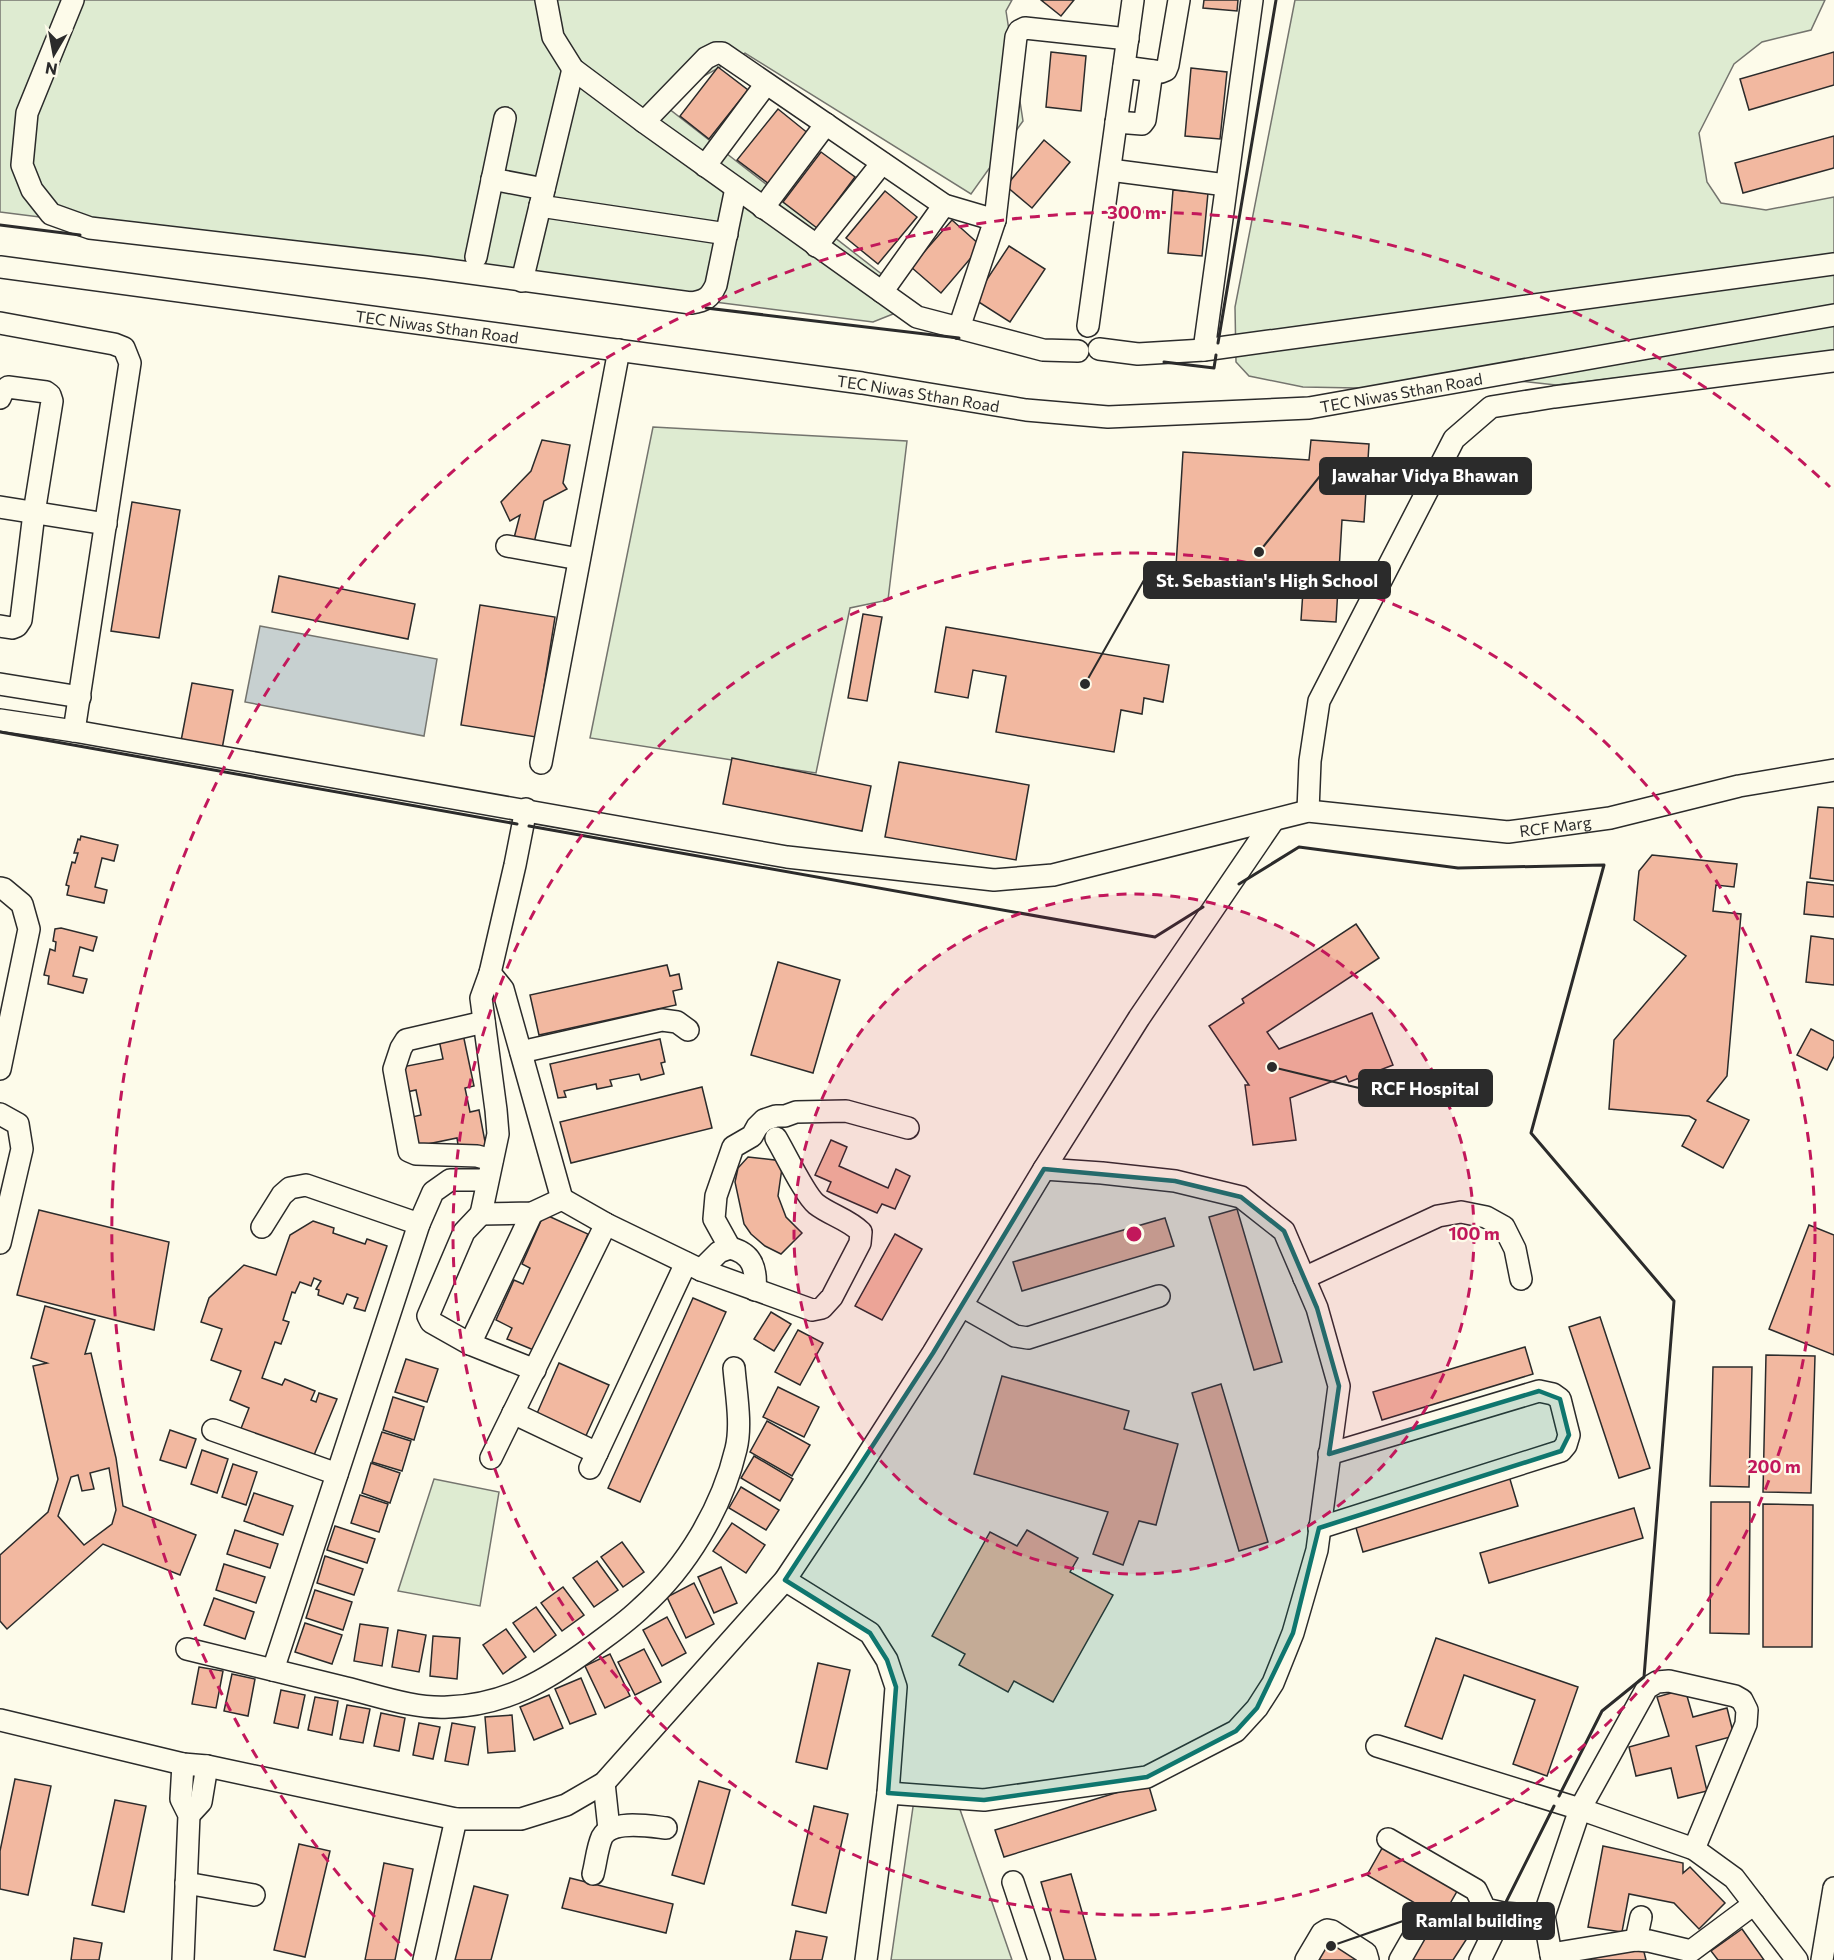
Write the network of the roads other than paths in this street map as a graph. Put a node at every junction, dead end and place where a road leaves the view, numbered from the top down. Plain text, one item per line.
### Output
1 (73, 0) edge
2 (546, 0) edge
3 (1133, 0) edge
4 (1179, 0) edge
5 (1252, 0) edge
6 (1128, 39) junction
7 (1124, 67) junction
8 (573, 69) junction
9 (1152, 71) junction
10 (766, 84) junction
11 (505, 118) dead end
12 (644, 122) junction
13 (1116, 122) junction
14 (826, 124) junction
15 (882, 163) junction
16 (705, 166) junction
17 (1110, 170) junction
18 (492, 179) junction
19 (1226, 185) junction
20 (736, 188) junction
21 (542, 198) junction
22 (944, 205) junction
23 (763, 208) junction
24 (995, 220) junction
25 (727, 234) junction
26 (816, 246) junction
27 (476, 257) dead end
28 (1834, 264) edge
29 (0, 267) edge
30 (522, 280) junction
31 (882, 292) junction
32 (1834, 315) edge
33 (0, 323) edge
34 (959, 328) junction
35 (619, 350) junction
36 (1088, 350) junction
37 (1204, 350) junction
38 (1834, 361) edge
39 (0, 398) edge
40 (0, 507) edge
41 (34, 513) junction
42 (106, 524) junction
43 (507, 546) dead end
44 (579, 559) junction
45 (0, 626) edge
46 (0, 684) edge
47 (80, 697) junction
48 (0, 720) edge
49 (74, 730) junction
50 (541, 763) dead end
51 (1834, 770) edge
52 (526, 809) junction
53 (1308, 811) junction
54 (1273, 820) junction
55 (0, 888) edge
56 (490, 973) junction
57 (484, 1022) junction
58 (688, 1030) dead end
59 (521, 1052) junction
60 (0, 1069) edge
61 (0, 1114) edge
62 (784, 1116) junction
63 (908, 1128) dead end
64 (752, 1136) junction
65 (776, 1138) junction
66 (1044, 1169) junction
67 (490, 1170) junction
68 (562, 1199) junction
69 (532, 1213) junction
70 (481, 1214) junction
71 (419, 1224) junction
72 (606, 1224) junction
73 (262, 1227) dead end
74 (0, 1243) edge
75 (730, 1248) junction
76 (694, 1267) junction
77 (1304, 1278) junction
78 (1521, 1279) dead end
79 (755, 1290) junction
80 (1159, 1296) dead end
81 (962, 1306) junction
82 (470, 1344) junction
83 (734, 1368) dead end
84 (535, 1370) junction
85 (513, 1413) junction
86 (213, 1430) dead end
87 (1329, 1454) junction
88 (491, 1458) dead end
89 (337, 1474) junction
90 (1319, 1528) junction
91 (785, 1580) junction
92 (187, 1649) dead end
93 (273, 1670) junction
94 (0, 1720) edge
95 (1377, 1746) dead end
96 (183, 1764) junction
97 (207, 1766) junction
98 (604, 1783) junction
99 (888, 1793) junction
100 (1580, 1809) junction
101 (189, 1815) junction
102 (456, 1819) junction
103 (666, 1827) dead end
104 (609, 1829) junction
105 (1388, 1839) dead end
106 (1694, 1849) junction
107 (593, 1874) dead end
108 (1013, 1882) dead end
109 (186, 1883) junction
110 (1834, 1888) edge
111 (254, 1895) dead end
112 (1754, 1904) junction
113 (1503, 1913) junction
114 (1544, 1916) junction
115 (1641, 1917) dead end
116 (1424, 1918) dead end
117 (1636, 1940) junction
118 (1693, 1956) edge
119 (1552, 1957) edge
120 (183, 1960) edge
121 (424, 1960) edge
122 (866, 1960) edge
123 (1039, 1960) edge
124 (1306, 1960) edge
125 (1368, 1960) edge
126 (1400, 1960) edge
127 (1480, 1960) edge
128 (1797, 1960) edge
129 (1822, 1960) edge

1 - 30 street
2 - 8 street
3 - 6 street
4 - 9 street
5 - 19 street
6 - 7 street
6 - 24 street
7 - 9 street
7 - 13 street
8 - 12 street
8 - 21 street
9 - 13 street
10 - 12 street
10 - 14 street
10 - 16 street
11 - 18 street
12 - 16 street
13 - 17 street
14 - 15 street
14 - 23 street
15 - 22 street
15 - 26 street
16 - 20 street
17 - 19 street
17 - 36 street
18 - 21 street
18 - 27 street
19 - 37 street
20 - 23 street
20 - 25 street
21 - 25 street
21 - 30 street
22 - 24 street
22 - 31 street
23 - 26 street
24 - 34 street
25 - 30 street
26 - 31 street
28 - 37 street
29 - 35 street, TEC Niwas Sthan Road
31 - 34 street
32 - 35 street, TEC Niwas Sthan Road
33 - 42 street
34 - 36 street
35 - 44 street
36 - 37 street
38 - 53 street
39 - 41 street
40 - 41 street
41 - 42 street
41 - 45 street
42 - 47 street
43 - 44 street
44 - 50 street
46 - 47 street
47 - 49 street
48 - 49 street, RCF Marg
49 - 52 street, RCF Marg
51 - 53 street, RCF Marg
52 - 54 street, RCF Marg
52 - 56 street
53 - 54 street, RCF Marg
54 - 66 street
55 - 60 street
56 - 57 street
56 - 59 street
57 - 67 street
57 - 67 street
58 - 59 street
59 - 68 street
61 - 74 street
62 - 63 street
62 - 64 street
62 - 65 street
64 - 65 street
64 - 75 street
65 - 79 street
66 - 77 street
66 - 81 street
67 - 70 street
67 - 71 street
68 - 69 street
68 - 72 street
69 - 70 street
69 - 82 street
70 - 82 street
71 - 73 street
71 - 89 street
72 - 76 street
72 - 84 street
75 - 76 street
75 - 79 street
76 - 79 street
76 - 85 street
77 - 78 street
77 - 87 street
80 - 81 street
81 - 91 street
82 - 84 street
83 - 93 street
84 - 85 street
85 - 88 street
86 - 89 street
87 - 90 street
87 - 90 street
89 - 93 street
90 - 99 street
91 - 98 street
91 - 99 street
92 - 93 street
94 - 96 street
95 - 100 street
96 - 97 street
96 - 101 street
97 - 101 street
97 - 102 street
98 - 102 street
98 - 104 street
99 - 122 street
100 - 106 street
100 - 106 street
100 - 114 street
101 - 109 street
102 - 121 street
103 - 104 street
104 - 107 street
105 - 113 street
106 - 112 street
108 - 123 street
109 - 111 street
109 - 120 street
110 - 129 street
112 - 118 street
112 - 128 street
113 - 114 street
113 - 127 street
114 - 119 street
115 - 117 street
116 - 126 street
117 - 118 street
117 - 119 street
124 - 125 street

